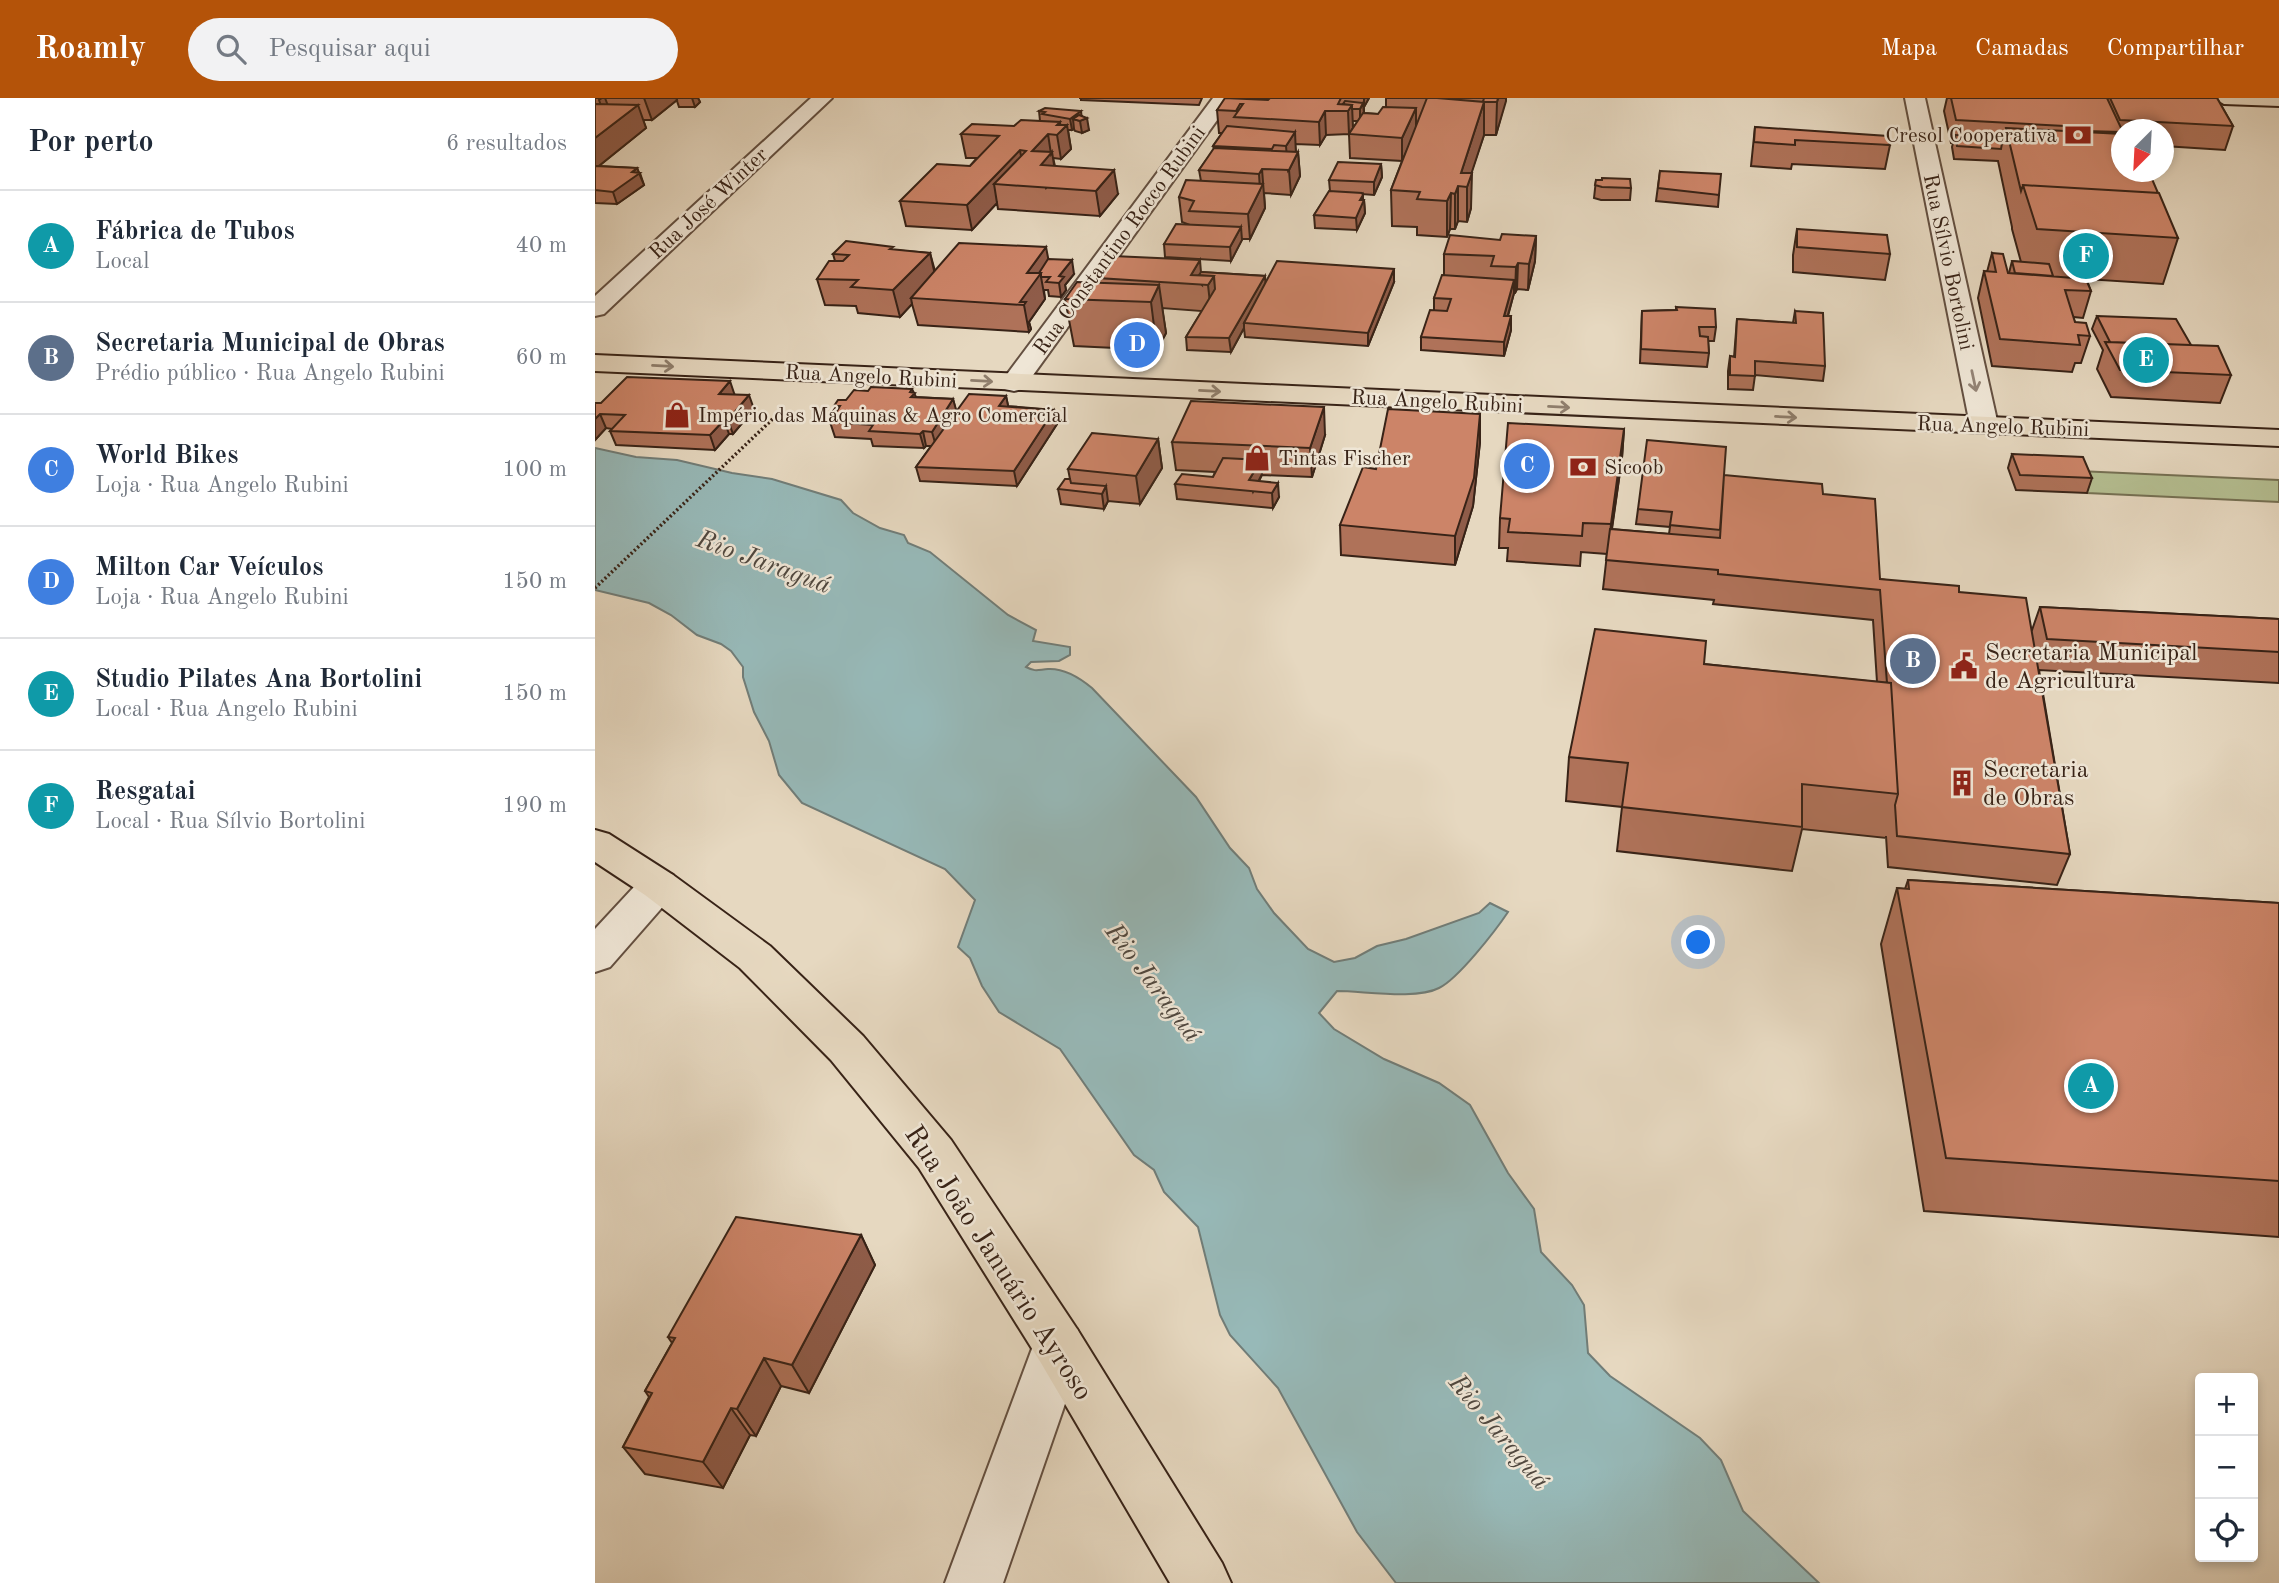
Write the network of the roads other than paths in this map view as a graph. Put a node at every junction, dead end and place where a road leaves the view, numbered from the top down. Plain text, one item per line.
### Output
1 (822, 98) edge
2 (1223, 98) edge
3 (1915, 98) edge
4 (2224, 98) edge
5 (2279, 100) edge
6 (595, 309) edge
7 (595, 363) edge
8 (1014, 383) junction
9 (1984, 425) junction
10 (2279, 438) edge
11 (595, 842) edge
12 (659, 885) junction
13 (595, 956) edge
14 (1059, 1346) junction
15 (974, 1583) edge
16 (1202, 1583) edge

1 - 6 street, Rua José Winter
2 - 8 street, Rua Constantino Rocco Rubini
3 -> 9 street, Rua Sílvio Bortolini
4 - 5 main road
7 -> 8 main road, Rua Angelo Rubini
8 -> 9 main road, Rua Angelo Rubini
9 - 10 main road, Rua Angelo Rubini
11 - 12 main road, Rua João Januário Ayroso
12 - 13 street
12 - 14 main road, Rua João Januário Ayroso
14 - 15 street
14 - 16 main road, Rua João Januário Ayroso

